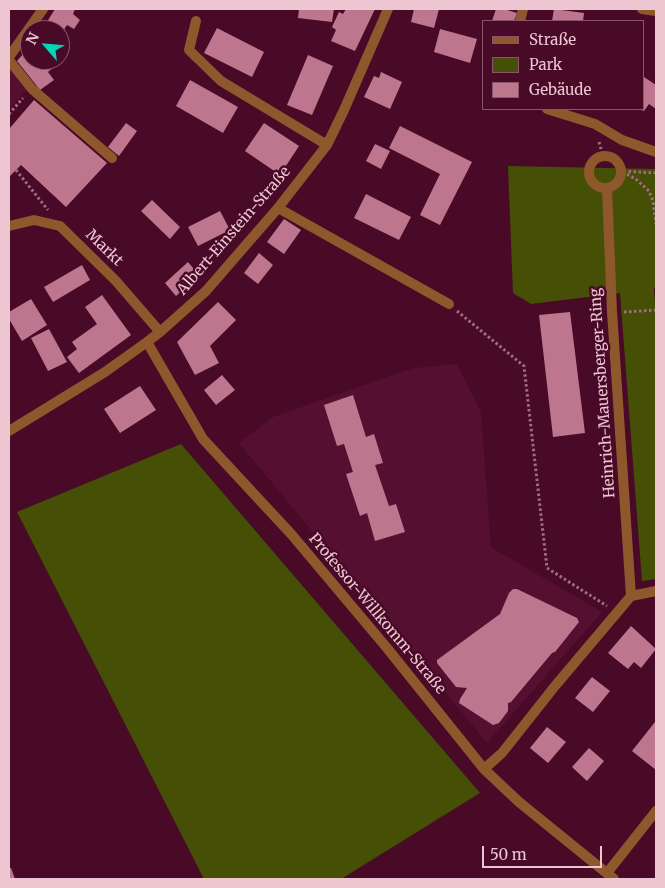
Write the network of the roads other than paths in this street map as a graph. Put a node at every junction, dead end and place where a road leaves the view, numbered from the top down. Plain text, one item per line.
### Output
1 (43, 9) edge
2 (388, 9) edge
3 (642, 9) edge
4 (656, 11) edge
5 (196, 21) dead end
6 (9, 58) edge
7 (550, 110) edge
8 (327, 145) junction
9 (656, 152) edge
10 (112, 158) dead end
11 (606, 188) junction
12 (278, 208) junction
13 (9, 226) edge
14 (449, 304) road end
15 (160, 332) junction
16 (147, 342) junction
17 (9, 431) edge
18 (656, 591) edge
19 (631, 596) junction
20 (484, 769) junction
21 (656, 811) edge
22 (611, 876) edge

1 - 6 street
2 - 8 street, Albert-Einstein-Straße
3 - 4 street
5 - 8 street
6 - 10 street
7 - 9 street
8 - 12 street, Albert-Einstein-Straße
11 - 11 street
11 - 19 street, Heinrich-Mauersberger-Ring
12 - 14 street
12 - 15 street, Albert-Einstein-Straße
13 - 15 street, Markt
15 - 16 street, Albert-Einstein-Straße
16 - 17 street, Albert-Einstein-Straße
16 - 20 street, Professor-Willkomm-Straße
18 - 19 street
19 - 20 street
20 - 22 street, Professor-Willkomm-Straße
21 - 22 street

